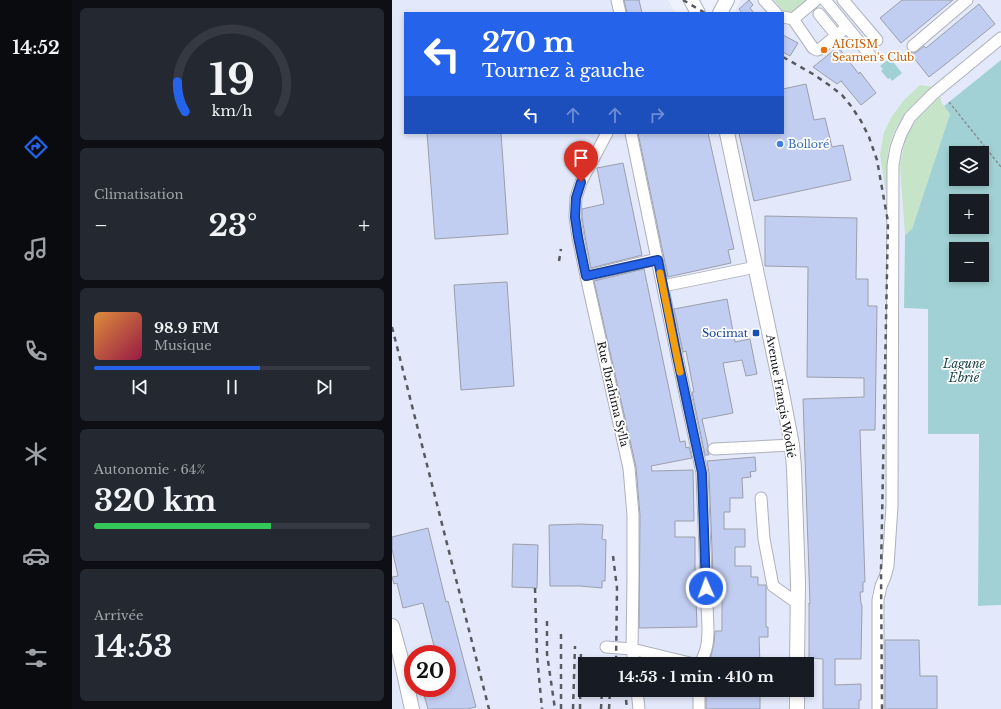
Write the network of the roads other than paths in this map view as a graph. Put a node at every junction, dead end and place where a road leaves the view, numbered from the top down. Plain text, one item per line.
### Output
1 (617, 0) edge
2 (691, 0) edge
3 (727, 0) edge
4 (764, 0) edge
5 (816, 0) edge
6 (824, 0) edge
7 (843, 0) edge
8 (967, 0) edge
9 (620, 12) edge
10 (697, 12) edge
11 (721, 12) edge
12 (775, 12) edge
13 (819, 14) dead end
14 (788, 18) edge
15 (847, 27) junction
16 (837, 36) junction
17 (1001, 38) edge
18 (877, 40) dead end
19 (913, 46) dead end
20 (870, 55) dead end
21 (606, 134) edge
22 (631, 134) edge
23 (727, 134) edge
24 (658, 260) junction
25 (756, 267) junction
26 (586, 276) junction
27 (663, 286) junction
28 (792, 445) junction
29 (714, 449) dead end
30 (761, 498) dead end
31 (797, 603) junction
32 (392, 626) edge
33 (606, 646) dead end
34 (632, 649) junction
35 (633, 657) edge
36 (665, 657) edge
37 (704, 657) edge
38 (797, 657) edge
39 (637, 697) edge
40 (700, 697) edge
41 (797, 697) edge
42 (412, 709) edge
43 (639, 709) edge
44 (699, 709) edge
45 (797, 709) edge
46 (878, 709) edge

1 - 9 street
2 - 10 main road
3 - 11 main road
4 - 12 street
5 - 14 street
6 - 15 street
7 - 18 street
8 - 19 street
13 - 16 street
14 - 16 street
15 - 16 street
15 - 20 street
17 - 46 street
21 - 26 street, Rue Ibrahima Sylla
22 - 24 street
23 - 25 main road, Avenue Françis Wodié
24 - 26 street
24 - 27 street
25 - 27 street
25 - 28 main road, Avenue Françis Wodié
26 - 34 street, Rue Ibrahima Sylla
27 - 37 street
28 - 29 street
28 - 31 main road, Avenue Françis Wodié
30 - 31 street
31 - 38 main road, Avenue Françis Wodié
32 - 42 main road
33 - 34 street
34 - 35 street, Rue Ibrahima Sylla
34 - 36 street
39 - 43 street
40 - 44 street
41 - 45 main road

